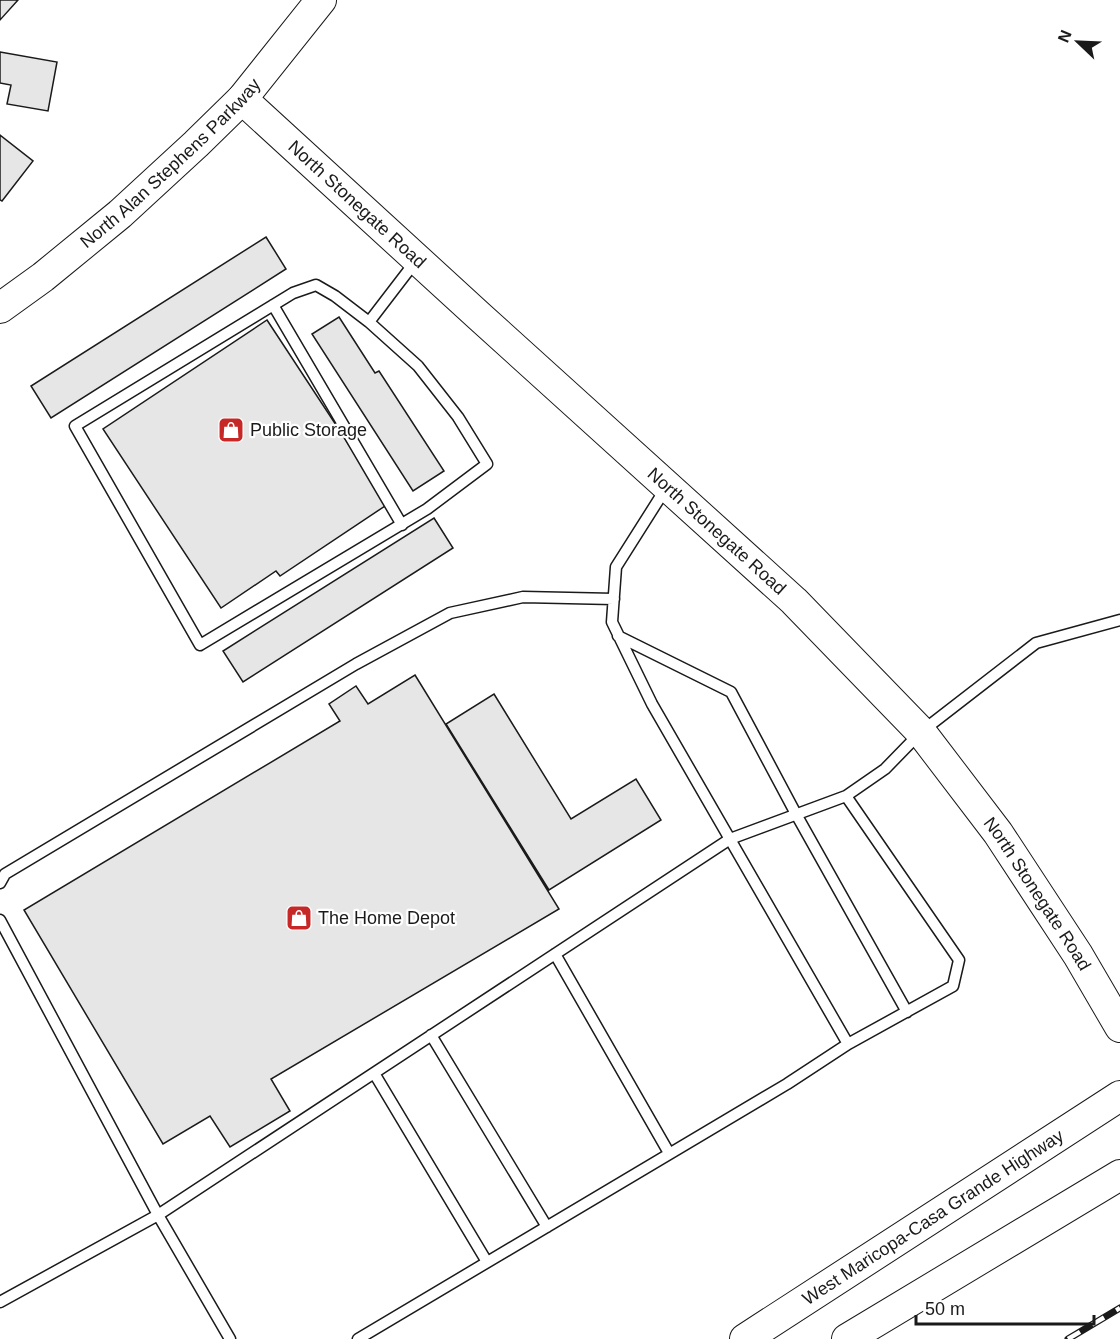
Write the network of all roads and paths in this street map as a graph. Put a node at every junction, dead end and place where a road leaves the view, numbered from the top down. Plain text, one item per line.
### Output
1 (321, 0) edge
2 (242, 99) junction
3 (417, 259) junction
4 (273, 305) junction
5 (0, 308) edge
6 (369, 322) junction
7 (667, 486) junction
8 (402, 525) junction
9 (614, 599) junction
10 (1120, 620) edge
11 (618, 636) junction
12 (921, 732) junction
13 (846, 796) junction
14 (796, 814) junction
15 (730, 839) junction
16 (0, 883) edge
17 (0, 920) edge
18 (555, 954) junction
19 (908, 1012) junction
20 (1120, 1027) edge
21 (431, 1035) junction
22 (849, 1044) junction
23 (374, 1073) junction
24 (1120, 1096) edge
25 (669, 1153) junction
26 (1120, 1175) edge
27 (158, 1215) junction
28 (547, 1227) junction
29 (487, 1262) junction
30 (0, 1302) edge
31 (230, 1339) edge
32 (358, 1339) edge
33 (745, 1339) edge
34 (847, 1339) edge

1 - 2 street, North Alan Stephens Parkway
2 - 3 street, North Stonegate Road
2 - 5 street, North Alan Stephens Parkway
3 - 6 lane
3 - 7 street, North Stonegate Road
4 - 6 lane
4 - 8 lane
4 - 8 lane
6 - 8 lane
7 - 9 lane
7 - 12 street, North Stonegate Road
9 - 11 lane
9 - 16 lane
10 - 12 lane
11 - 14 lane
11 - 15 lane
12 - 13 lane
12 - 20 street, North Stonegate Road
13 - 14 lane
13 - 19 lane
14 - 15 lane
14 - 19 lane
15 - 18 lane
15 - 22 lane
17 - 27 lane
18 - 21 lane
18 - 25 lane
19 - 22 lane
21 - 23 lane
21 - 28 lane
22 - 25 lane
23 - 27 lane
23 - 29 lane
24 - 33 street, West Maricopa-Casa Grande Highway
25 - 28 lane
26 - 34 street
27 - 30 lane
27 - 31 lane
28 - 29 lane
29 - 32 lane

